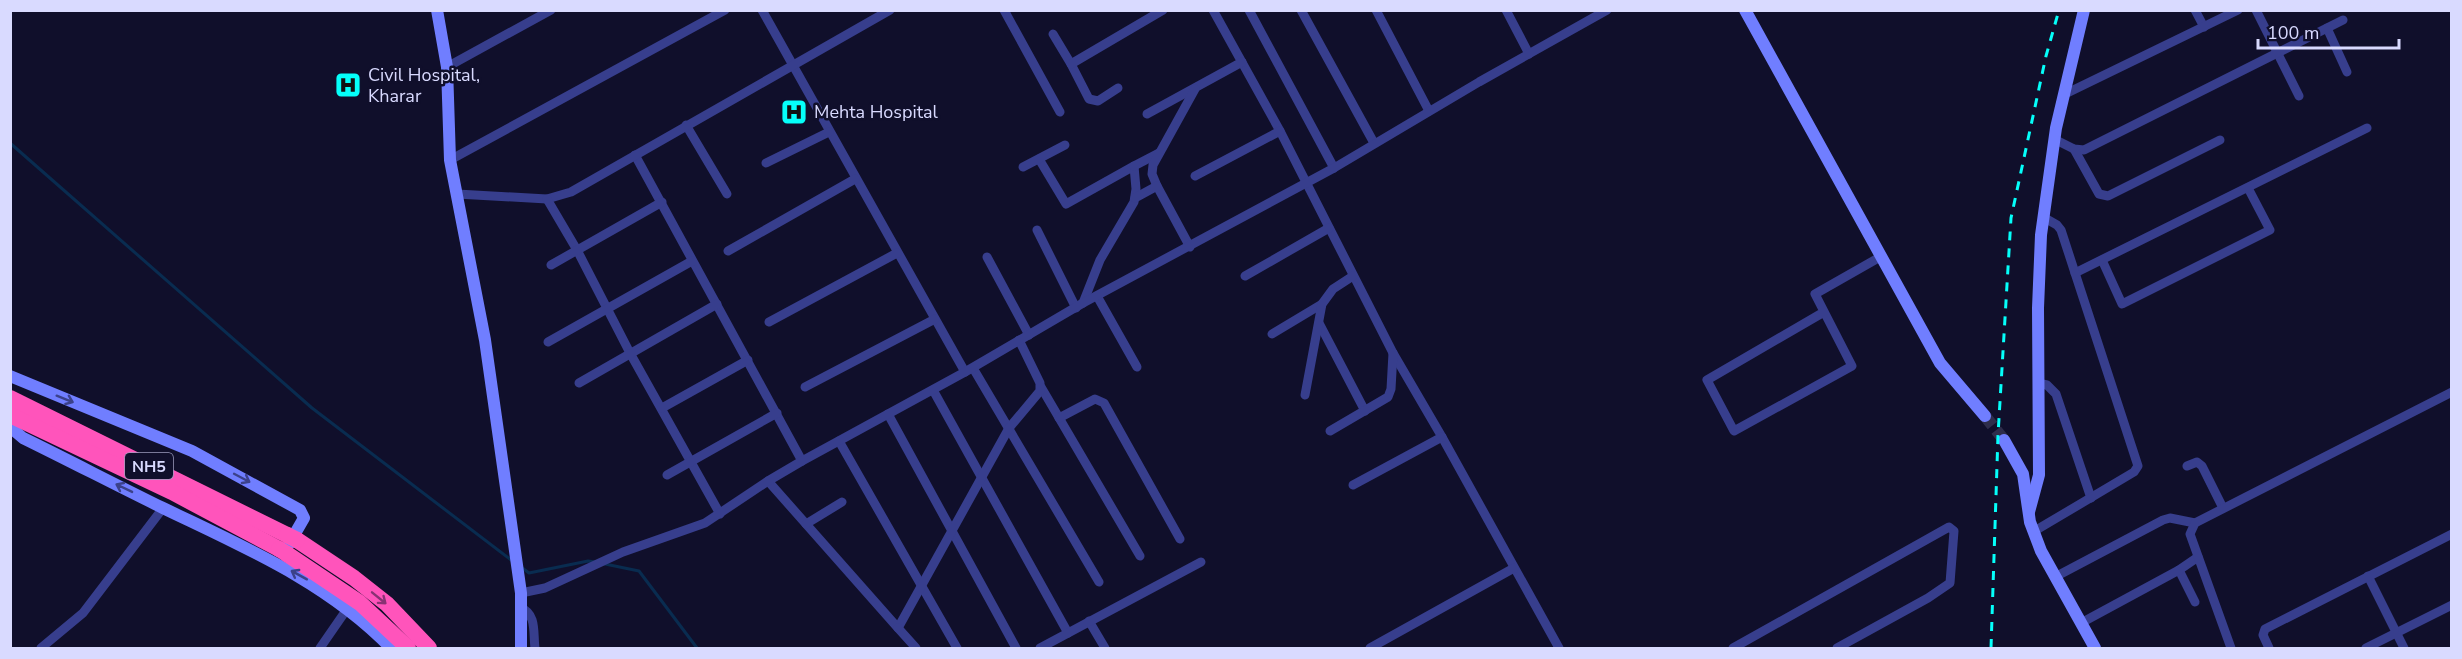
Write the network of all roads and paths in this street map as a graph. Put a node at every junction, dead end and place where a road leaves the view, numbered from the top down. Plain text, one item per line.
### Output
1 (437, 10) edge
2 (551, 10) edge
3 (725, 10) edge
4 (762, 10) edge
5 (890, 10) edge
6 (1004, 10) edge
7 (1163, 10) edge
8 (1213, 10) edge
9 (1249, 10) edge
10 (1301, 10) edge
11 (1376, 10) edge
12 (1506, 10) edge
13 (1607, 10) edge
14 (1744, 10) edge
15 (2084, 10) edge
16 (2195, 10) edge
17 (2238, 10) edge
18 (2256, 10) edge
19 (2343, 20) dead end
20 (2204, 27) junction
21 (2327, 28) junction
22 (1053, 34) dead end
23 (2277, 52) junction
24 (1529, 54) junction
25 (1242, 62) junction
26 (1071, 64) junction
27 (792, 65) junction
28 (447, 67) junction
29 (2347, 72) dead end
30 (1118, 88) dead end
31 (1195, 88) junction
32 (2063, 95) junction
33 (2299, 96) dead end
34 (1429, 111) junction
35 (1060, 112) dead end
36 (1147, 114) dead end
37 (686, 125) junction
38 (2367, 128) dead end
39 (1280, 131) junction
40 (829, 132) junction
41 (2054, 139) junction
42 (2220, 140) dead end
43 (1374, 143) junction
44 (1065, 145) dead end
45 (2074, 148) junction
46 (1159, 153) junction
47 (634, 155) junction
48 (1039, 159) junction
49 (450, 160) junction
50 (766, 163) dead end
51 (1134, 166) junction
52 (1023, 167) dead end
53 (1334, 168) junction
54 (1195, 176) dead end
55 (855, 179) junction
56 (1307, 183) junction
57 (1157, 186) junction
58 (2248, 189) junction
59 (457, 194) junction
60 (727, 194) dead end
61 (1135, 198) junction
62 (547, 199) junction
63 (662, 202) junction
64 (2043, 217) junction
65 (1329, 228) junction
66 (1036, 230) dead end
67 (1190, 247) junction
68 (577, 250) junction
69 (728, 251) dead end
70 (897, 253) junction
71 (987, 257) dead end
72 (1880, 257) junction
73 (2102, 260) junction
74 (692, 261) junction
75 (551, 265) dead end
76 (2075, 273) junction
77 (1245, 276) dead end
78 (1353, 276) junction
79 (1097, 296) junction
80 (717, 304) junction
81 (1322, 304) junction
82 (1080, 306) junction
83 (608, 308) junction
84 (1824, 312) junction
85 (935, 319) junction
86 (769, 322) dead end
87 (1319, 324) junction
88 (1272, 334) dead end
89 (1029, 335) junction
90 (1019, 340) junction
91 (548, 342) dead end
92 (630, 353) junction
93 (1393, 353) junction
94 (748, 360) junction
95 (1137, 367) dead end
96 (969, 370) junction
97 (10, 376) edge
98 (579, 383) dead end
99 (2038, 383) junction
100 (805, 387) dead end
101 (1041, 387) junction
102 (933, 390) junction
103 (2451, 392) edge
104 (1305, 395) dead end
105 (10, 398) edge
106 (662, 408) junction
107 (1365, 411) junction
108 (777, 412) junction
109 (888, 414) junction
110 (10, 415) edge
111 (1985, 416) tunnel mouth
112 (1059, 418) junction
113 (10, 427) edge
114 (1009, 428) junction
115 (1330, 431) dead end
116 (1442, 437) junction
117 (2004, 440) tunnel mouth
118 (838, 441) junction
119 (692, 461) junction
120 (802, 461) junction
121 (2187, 466) dead end
122 (667, 475) dead end
123 (982, 477) junction
124 (768, 481) junction
125 (1353, 485) dead end
126 (2091, 498) junction
127 (842, 502) dead end
128 (163, 508) junction
129 (2223, 508) junction
130 (2029, 512) junction
131 (720, 514) junction
132 (2195, 523) junction
133 (806, 524) junction
134 (953, 531) junction
135 (2033, 532) junction
136 (2451, 534) edge
137 (1180, 539) dead end
138 (285, 548) junction
139 (1140, 556) dead end
140 (2198, 557) junction
141 (1201, 562) dead end
142 (1514, 568) junction
143 (2179, 570) junction
144 (2368, 576) junction
145 (2055, 577) junction
146 (1099, 582) dead end
147 (921, 589) junction
148 (521, 593) junction
149 (2194, 602) dead end
150 (2451, 605) edge
151 (521, 608) junction
152 (347, 609) junction
153 (1089, 621) junction
154 (2081, 623) junction
155 (898, 628) junction
156 (1068, 633) junction
157 (2397, 633) junction
158 (44, 648) edge
159 (320, 648) edge
160 (391, 648) edge
161 (408, 648) edge
162 (429, 648) edge
163 (521, 648) edge
164 (535, 648) edge
165 (916, 648) edge
166 (957, 648) edge
167 (1016, 648) edge
168 (1040, 648) edge
169 (1105, 648) edge
170 (1370, 648) edge
171 (1559, 648) edge
172 (1733, 648) edge
173 (1837, 648) edge
174 (2095, 648) edge
175 (2231, 648) edge
176 (2269, 648) edge
177 (2366, 648) edge
178 (2404, 648) edge

1 - 28 street
2 - 28 street
3 - 49 street
4 - 27 street
5 - 27 street
6 - 35 street
7 - 26 street
8 - 25 street
9 - 53 street
10 - 43 street
11 - 34 street
12 - 24 street
13 - 24 street
14 - 72 street
15 - 32 street
16 - 20 street
17 - 20 street
18 - 23 street
19 - 21 street
20 - 32 street
21 - 23 street
21 - 29 street
22 - 26 street
23 - 33 street
23 - 45 street
24 - 34 street
25 - 31 street
25 - 39 street
26 - 30 street
27 - 37 street
27 - 40 street
28 - 49 street
31 - 36 street
31 - 46 street
32 - 41 street
34 - 43 street
37 - 47 street
37 - 60 street
38 - 58 street
39 - 54 street
39 - 56 street
40 - 50 street
40 - 55 street
41 - 45 street
41 - 64 street
42 - 45 street
43 - 53 street
44 - 48 street
46 - 51 street
46 - 57 street
47 - 62 street
47 - 63 street
48 - 51 street
48 - 52 street
49 - 59 street
51 - 61 street
53 - 56 street
55 - 69 street
55 - 70 street
56 - 65 street
56 - 67 street
57 - 61 street
57 - 67 street
58 - 73 street
58 - 73 street
59 - 62 street
59 - 148 street
61 - 82 street
62 - 68 street
63 - 68 street
63 - 74 street
64 - 76 street
64 - 99 street
65 - 77 street
65 - 78 street
66 - 82 street
67 - 79 street
68 - 75 street
68 - 83 street
70 - 85 street
70 - 86 street
71 - 89 street
72 - 84 street
72 - 111 street
73 - 76 street
74 - 80 street
74 - 83 street
76 - 126 street
78 - 81 street
78 - 93 street
79 - 82 street
79 - 95 street
80 - 92 street
80 - 94 street
81 - 87 street
81 - 88 street
82 - 89 street
83 - 91 street
83 - 92 street
84 - 84 street
85 - 96 street
85 - 100 street
87 - 104 street
87 - 107 street
89 - 90 street
90 - 96 street
90 - 101 street
92 - 98 street
92 - 106 street
93 - 107 street
93 - 116 street
94 - 106 street
94 - 108 street
96 - 102 street
96 - 114 street
97 -> 138 street
99 - 126 street
99 - 130 street
101 - 112 street
101 - 114 street
102 - 109 street
102 - 123 street
103 - 129 street
105 - 138 highway, NH5
106 - 119 street
107 - 115 street
108 - 119 street
108 - 120 street
109 - 118 street
109 - 134 street
110 - 138 highway, NH5
112 - 137 street
112 - 139 street
128 -> 113 street
114 - 123 street
114 - 146 street
116 - 125 street
116 - 142 street
117 - 130 street
118 - 120 street
118 - 147 street
119 - 122 street
119 - 131 street
120 - 124 street
121 - 129 street
123 - 134 street
123 - 156 street
124 - 131 street
124 - 133 street
126 - 135 street
127 - 133 street
128 - 138 street
128 - 158 street
129 - 132 street
130 - 135 street
131 - 148 street
132 - 140 street
132 - 145 street
133 - 155 street
134 - 147 street
134 - 167 street
135 - 145 street
136 - 144 street
152 -> 138 street
138 - 161 highway, NH5
138 -> 162 highway, NH5
140 - 143 street
140 - 175 street
141 - 153 street
142 - 170 street
142 - 171 street
143 - 149 street
143 - 154 street
144 - 157 street
144 - 176 street
145 - 154 street
147 - 155 street
147 - 166 street
148 - 151 street
150 - 157 street
151 - 163 street
151 - 164 street
152 - 159 street
152 - 160 street
153 - 156 street
153 - 169 street
154 - 174 street
155 - 165 street
156 - 168 street
157 - 177 street
157 - 178 street
172 - 173 street

